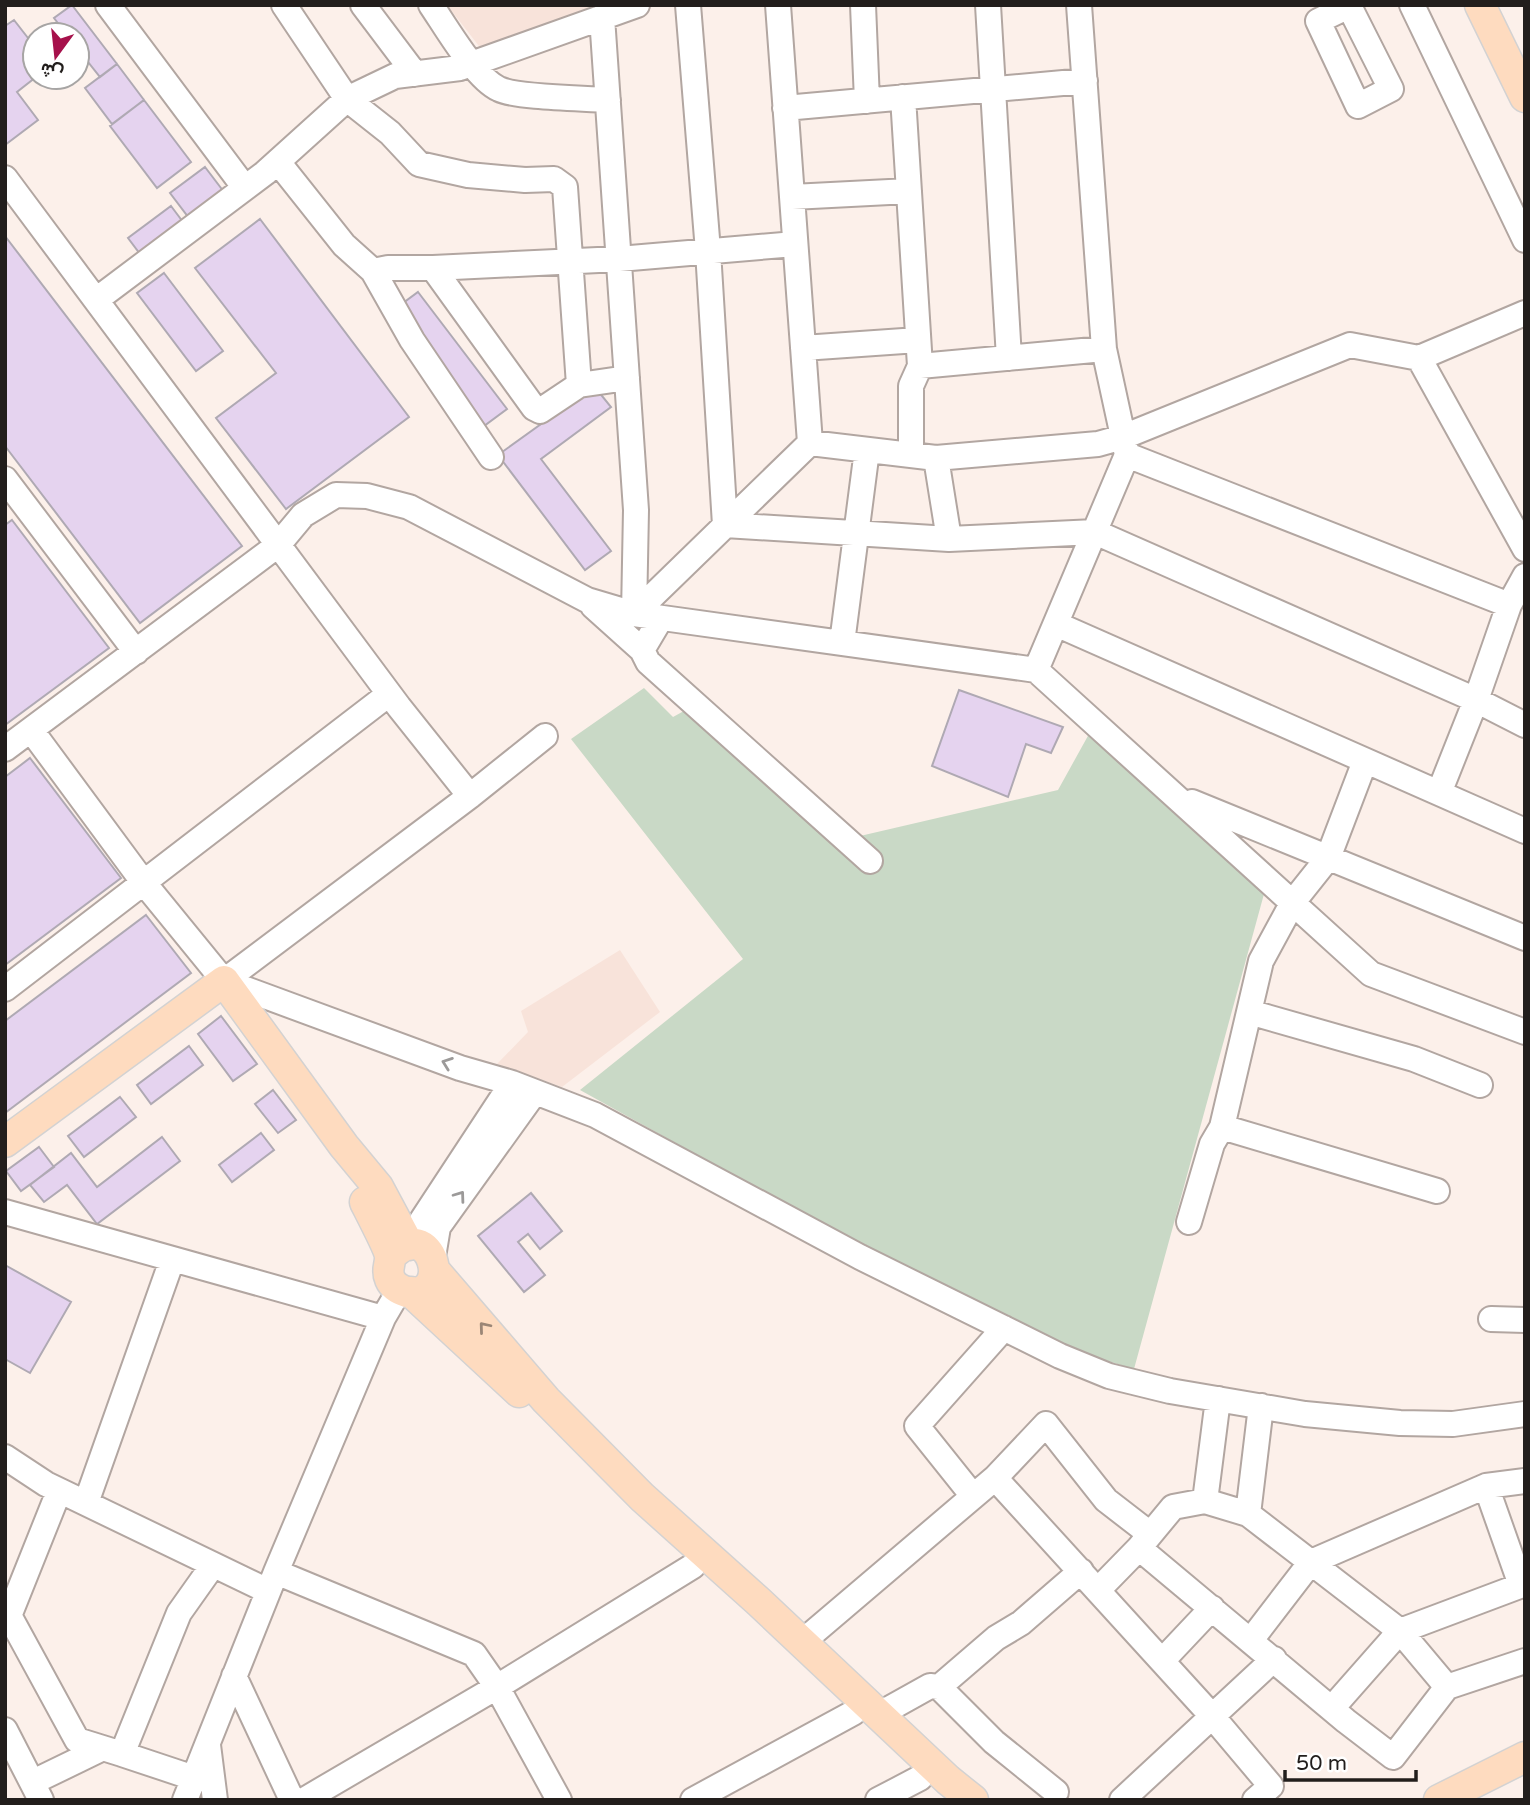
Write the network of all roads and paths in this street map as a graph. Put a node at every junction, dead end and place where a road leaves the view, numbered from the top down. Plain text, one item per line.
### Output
1 (108, 5) edge
2 (284, 5) edge
3 (363, 5) edge
4 (431, 5) edge
5 (637, 5) edge
6 (688, 5) edge
7 (778, 5) edge
8 (863, 5) edge
9 (988, 5) edge
10 (1079, 5) edge
11 (1412, 5) edge
12 (1480, 5) edge
13 (602, 17) junction
14 (472, 64) junction
15 (415, 74) junction
16 (1085, 81) junction
17 (992, 91) junction
18 (903, 97) junction
19 (1525, 97) edge
20 (347, 99) junction
21 (608, 100) junction
22 (867, 101) junction
23 (786, 107) junction
24 (278, 162) junction
25 (245, 188) junction
26 (9, 191) edge
27 (909, 191) junction
28 (792, 197) junction
29 (1525, 240) edge
30 (795, 244) junction
31 (708, 251) junction
32 (619, 259) junction
33 (571, 261) junction
34 (433, 268) junction
35 (373, 271) junction
36 (96, 300) junction
37 (1525, 313) edge
38 (918, 340) junction
39 (803, 348) junction
40 (1104, 349) junction
41 (1009, 358) junction
42 (1419, 358) junction
43 (920, 366) junction
44 (627, 377) junction
45 (579, 385) junction
46 (810, 443) junction
47 (1125, 446) junction
48 (867, 450) junction
49 (911, 455) junction
50 (491, 457) dead end
51 (936, 458) junction
52 (9, 493) edge
53 (725, 525) junction
54 (1095, 532) junction
55 (856, 533) junction
56 (949, 539) junction
57 (278, 545) junction
58 (1525, 549) edge
59 (1525, 576) edge
60 (587, 600) junction
61 (1509, 605) junction
62 (634, 614) junction
63 (661, 618) junction
64 (1056, 624) junction
65 (842, 643) junction
66 (642, 650) junction
67 (136, 652) junction
68 (1036, 670) junction
69 (390, 694) junction
70 (1476, 700) junction
71 (1525, 725) edge
72 (30, 730) junction
73 (545, 736) dead end
74 (5, 749) edge
75 (1365, 761) junction
76 (1439, 793) junction
77 (1175, 795) junction
78 (470, 796) junction
79 (1525, 831) edge
80 (1328, 858) junction
81 (870, 861) dead end
82 (144, 883) junction
83 (1293, 902) junction
84 (1525, 938) edge
85 (224, 981) junction
86 (5, 989) edge
87 (1249, 1012) junction
88 (1525, 1032) edge
89 (512, 1083) junction
90 (1480, 1085) dead end
91 (535, 1092) junction
92 (1222, 1127) junction
93 (5, 1142) edge
94 (1437, 1191) dead end
95 (5, 1212) edge
96 (1189, 1222) dead end
97 (417, 1255) junction
98 (172, 1260) junction
99 (405, 1291) junction
100 (383, 1318) junction
101 (1491, 1319) dead end
102 (1525, 1321) edge
103 (1004, 1328) junction
104 (1218, 1399) junction
105 (1261, 1406) junction
106 (1525, 1414) edge
107 (5, 1457) edge
108 (995, 1478) junction
109 (1525, 1481) edge
110 (1486, 1486) junction
111 (60, 1491) junction
112 (974, 1496) junction
113 (1205, 1501) junction
114 (86, 1503) junction
115 (1248, 1514) junction
116 (1145, 1541) junction
117 (1311, 1562) junction
118 (213, 1565) junction
119 (693, 1566) junction
120 (1081, 1571) junction
121 (272, 1582) junction
122 (1523, 1584) edge
123 (1098, 1590) junction
124 (1212, 1608) junction
125 (7, 1614) edge
126 (1400, 1631) junction
127 (1251, 1640) junction
128 (802, 1643) junction
129 (1273, 1659) junction
130 (1162, 1661) junction
131 (1525, 1661) edge
132 (234, 1676) junction
133 (497, 1687) junction
134 (939, 1687) junction
135 (1447, 1687) junction
136 (1333, 1707) junction
137 (865, 1714) junction
138 (1212, 1716) junction
139 (5, 1730) edge
140 (208, 1741) junction
141 (111, 1751) junction
142 (1525, 1757) edge
143 (920, 1778) junction
144 (189, 1789) edge
145 (37, 1791) edge
146 (1056, 1792) dead end
147 (215, 1800) edge
148 (292, 1800) edge
149 (304, 1800) edge
150 (559, 1800) edge
151 (693, 1800) edge
152 (878, 1800) edge
153 (946, 1800) edge
154 (973, 1800) edge
155 (1122, 1800) edge
156 (1255, 1800) edge
157 (1439, 1800) edge

1 - 25 street
2 - 20 street
3 - 15 street
4 - 14 street
5 - 13 street
6 - 31 street
7 - 23 street
8 - 22 street
9 - 17 street
10 - 16 street
11 - 29 street
12 - 19 main road
13 - 14 street
13 - 21 street
14 - 15 street
14 - 21 street
15 - 20 street
16 - 17 street
16 - 40 street
17 - 18 street
17 - 41 street
18 - 22 street
18 - 27 street
20 - 24 street
20 - 33 street
21 - 32 street
22 - 23 street
23 - 28 street
24 - 25 street
24 - 35 street
25 - 36 street
26 - 36 street
27 - 28 street
27 - 38 street
28 - 30 street
30 - 31 street
30 - 39 street
31 - 32 street
31 - 53 street
32 - 33 street
32 - 44 street
33 - 34 street
33 - 45 street
34 - 35 street
34 - 45 street
35 - 50 street
36 - 57 street
37 - 42 street
38 - 39 street
38 - 43 street
39 - 46 street
40 - 41 street
40 - 47 street
41 - 43 street
42 - 47 street
42 - 58 street
43 - 49 street
44 - 45 street
44 - 62 street
46 - 48 street
46 - 53 street
47 - 51 street
47 - 54 street
47 - 61 street
48 - 49 street
48 - 55 street
49 - 51 street
51 - 56 street
52 - 67 street
53 - 55 street
53 - 62 street
54 - 56 street
54 - 64 street
54 - 70 street
55 - 56 street
55 - 65 street
57 - 60 street
57 - 67 street
57 - 69 street
59 - 61 street
60 - 62 street
60 - 66 street
61 - 70 street
62 - 63 street
63 - 65 street
63 - 66 street
64 - 68 street
64 - 75 street
65 - 68 street
66 - 81 street
67 - 72 street
68 - 77 street
69 - 78 street
69 - 82 street
70 - 71 street
70 - 76 street
72 - 74 street
72 - 82 street
73 - 78 street
75 - 76 street
75 - 80 street
76 - 79 street
77 - 80 street
77 - 83 street
78 - 85 street
80 - 83 street
80 - 84 street
82 - 85 street
82 - 86 street
83 - 87 street
83 - 88 street
89 -> 85 street
85 - 93 main road
85 - 97 main road
87 - 90 street
87 - 92 street
89 - 91 street
89 - 97 street
97 -> 91 street
91 - 103 street
92 - 94 street
92 - 96 street
95 - 98 street
97 - 99 main road
97 - 99 main road
128 -> 97 main road
98 - 100 street
98 - 114 street
99 - 100 street
99 - 119 main road
100 - 121 street
101 - 102 street
103 - 104 street
103 - 112 street
104 - 105 street
104 - 113 street
105 - 106 street
105 - 115 street
107 - 111 street
108 - 112 street
108 - 116 street
108 - 120 street
109 - 110 street
110 - 117 street
110 - 122 street
111 - 114 street
111 - 125 street
112 - 128 street
113 - 115 street
113 - 116 street
114 - 118 street
115 - 117 street
116 - 123 street
116 - 124 street
117 - 126 street
117 - 127 street
118 - 121 street
118 - 141 street
119 - 133 street
119 - 137 main road
120 - 123 street
120 - 134 street
121 - 132 street
121 - 133 street
122 - 126 street
123 - 130 street
124 - 127 street
124 - 130 street
125 - 141 street
126 - 135 street
126 - 136 street
127 - 129 street
128 - 137 main road
129 - 136 street
129 - 138 street
130 - 138 street
131 - 135 street
132 - 140 street
132 - 148 street
133 - 149 street
133 - 150 street
134 - 137 street
134 - 146 street
135 - 136 street
137 - 143 main road
137 - 151 street
137 - 154 main road
138 - 155 street
138 - 156 street
139 - 145 street
140 - 144 street
140 - 147 street
141 - 144 street
141 - 145 street
142 - 157 main road
143 - 152 street
143 - 153 main road

